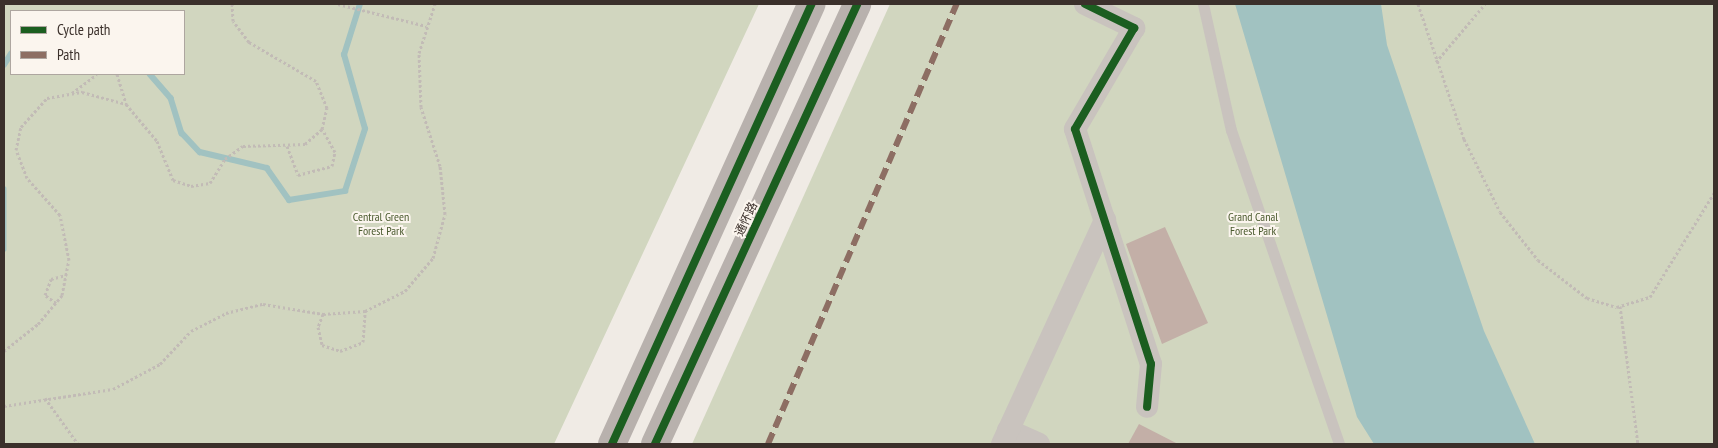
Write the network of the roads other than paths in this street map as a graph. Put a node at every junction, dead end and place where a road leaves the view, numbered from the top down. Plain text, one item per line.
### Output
1 (812, 4) edge
2 (857, 4) edge
3 (1085, 4) edge
4 (1203, 4) edge
5 (1105, 220) junction
6 (1147, 407) dead end
7 (1005, 437) edge
8 (612, 444) edge
9 (656, 444) edge
10 (1039, 444) edge
11 (1339, 444) edge

1 - 8 main road
2 - 9 main road, 通怀路
3 - 5 street
4 - 11 lane
5 - 6 street
5 - 7 street
7 - 10 street

